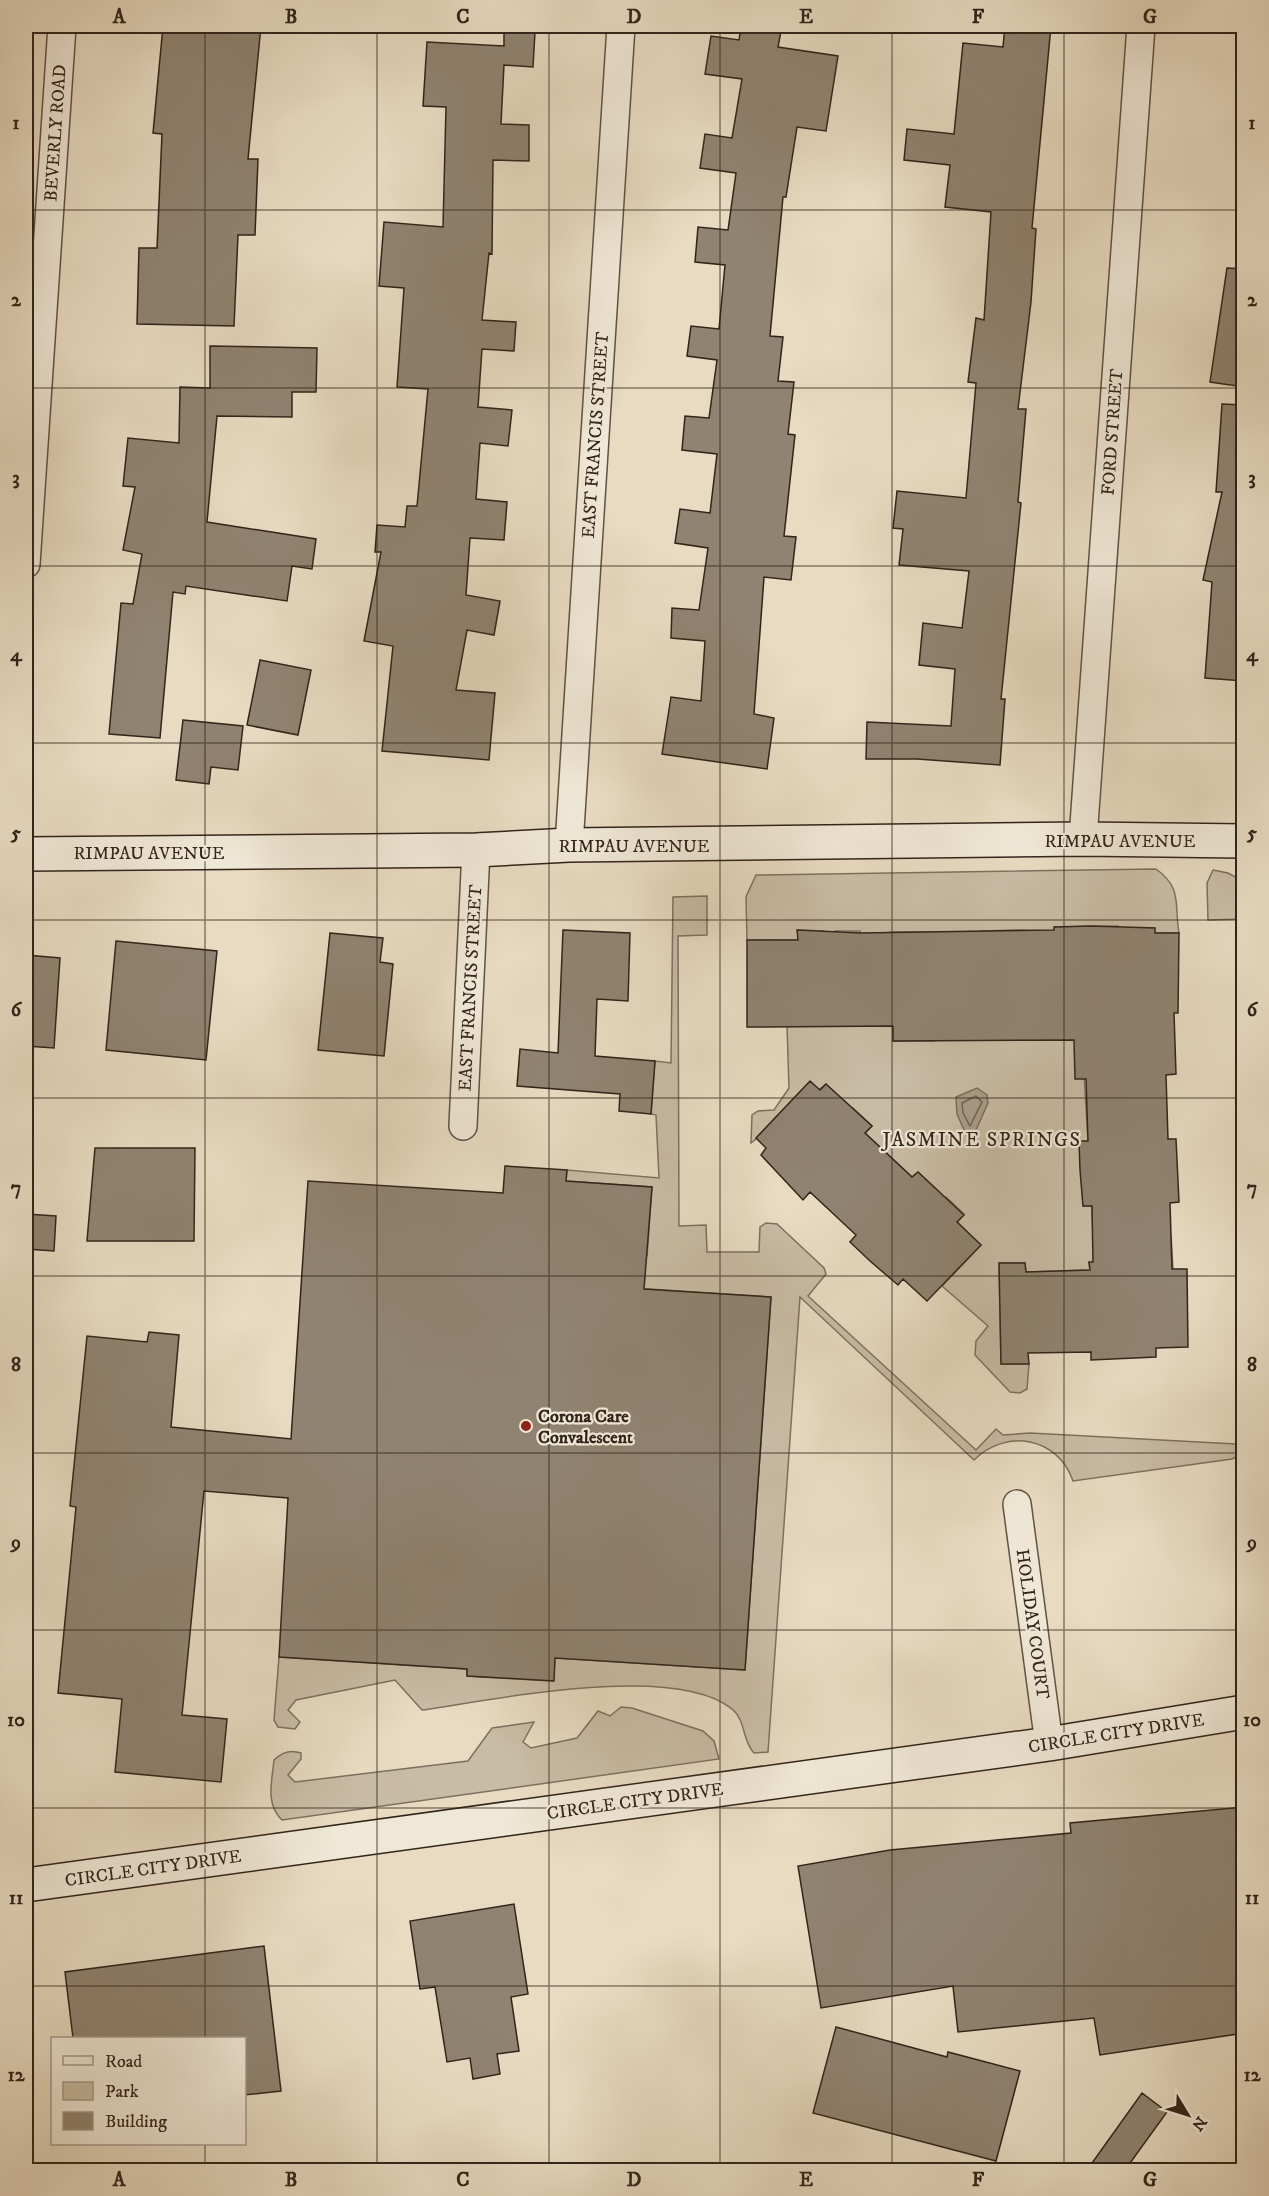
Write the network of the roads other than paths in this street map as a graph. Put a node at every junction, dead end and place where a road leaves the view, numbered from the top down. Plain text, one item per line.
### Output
1 (62, 26) edge
2 (621, 26) edge
3 (1141, 26) edge
4 (26, 564) edge
5 (1083, 839) junction
6 (1244, 841) edge
7 (569, 845) junction
8 (476, 850) junction
9 (26, 854) edge
10 (463, 1126) dead end
11 (1017, 1504) dead end
12 (1244, 1712) edge
13 (1049, 1744) junction
14 (26, 1885) edge

1 - 4 street, BEVERLY ROAD
2 - 7 street, EAST FRANCIS STREET
3 - 5 street, FORD STREET
5 - 6 main road, RIMPAU AVENUE
5 - 7 main road, RIMPAU AVENUE
7 - 8 main road, RIMPAU AVENUE
8 - 9 main road, RIMPAU AVENUE
8 - 10 street, EAST FRANCIS STREET
11 - 13 street, HOLIDAY COURT
12 - 13 main road, CIRCLE CITY DRIVE
13 - 14 main road, CIRCLE CITY DRIVE

